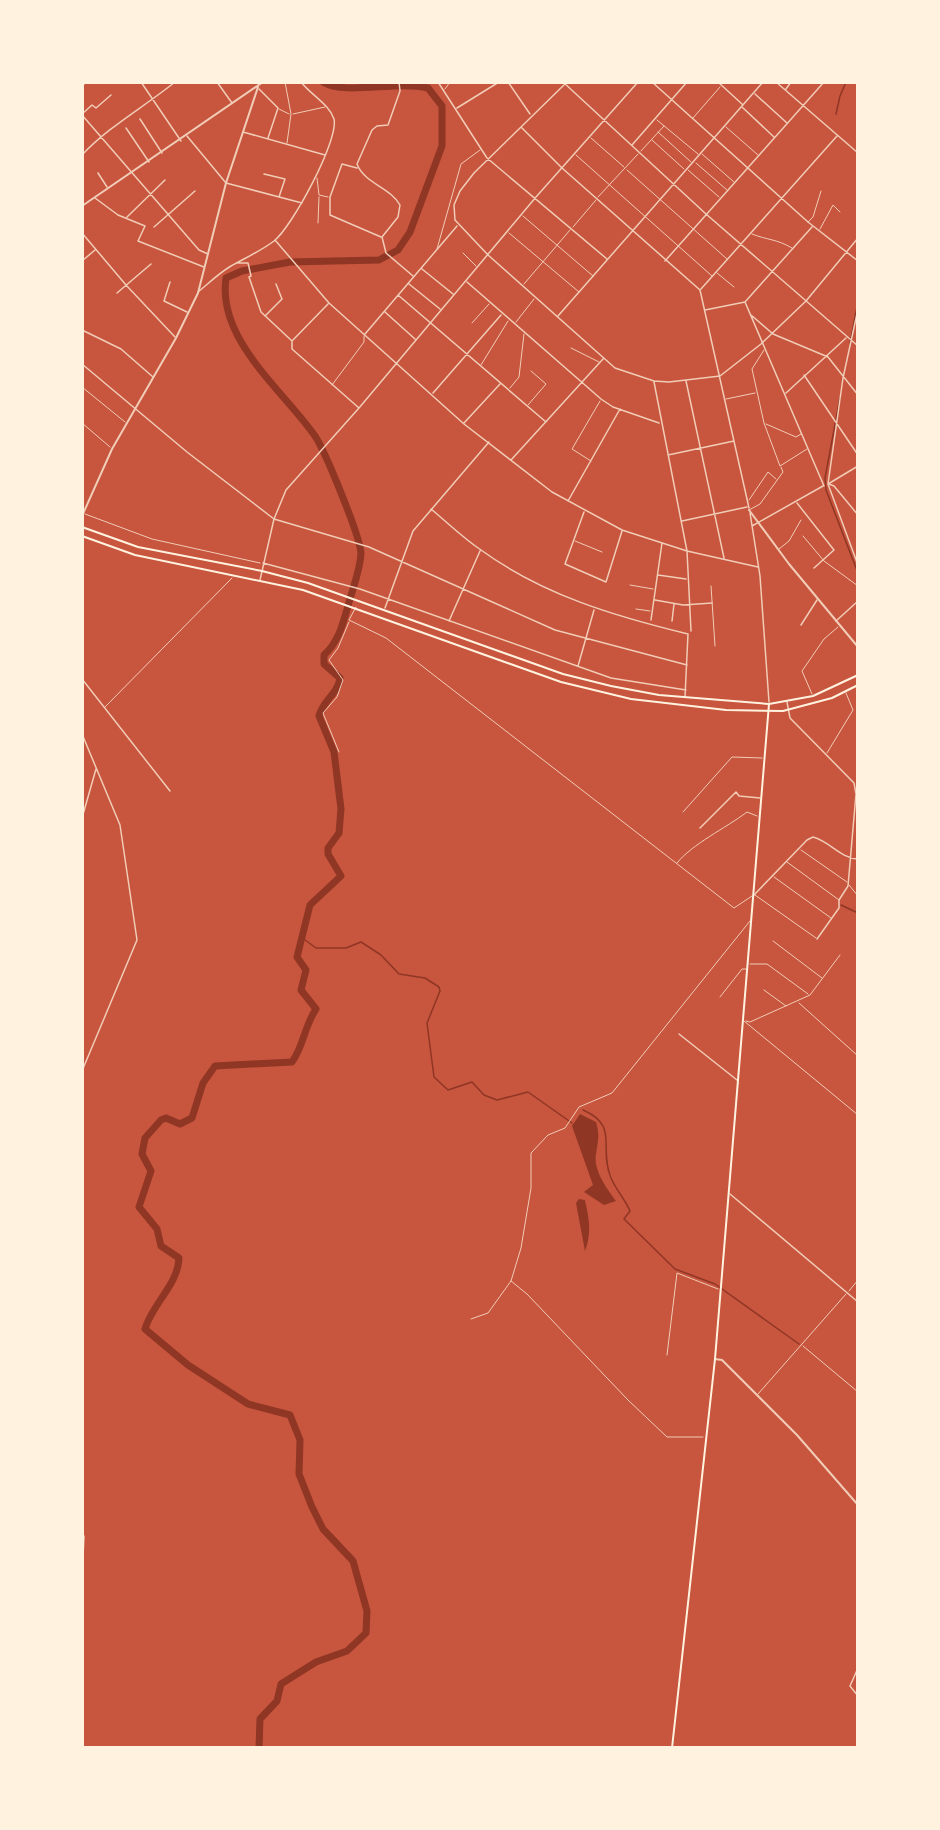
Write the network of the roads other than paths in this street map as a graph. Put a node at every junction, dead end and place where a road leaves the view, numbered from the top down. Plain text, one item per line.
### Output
1 (86, 82) edge
2 (141, 82) edge
3 (175, 82) edge
4 (217, 82) edge
5 (263, 82) edge
6 (285, 82) edge
7 (301, 82) edge
8 (399, 82) edge
9 (438, 82) edge
10 (450, 82) edge
11 (499, 82) edge
12 (508, 82) edge
13 (567, 82) edge
14 (638, 82) edge
15 (652, 82) edge
16 (660, 82) edge
17 (687, 82) edge
18 (718, 82) edge
19 (764, 82) edge
20 (776, 82) edge
21 (791, 82) edge
22 (824, 82) edge
23 (564, 84) edge
24 (82, 86) edge
25 (656, 86) junction
26 (722, 86) junction
27 (258, 87) junction
28 (444, 90) junction
29 (784, 90) junction
30 (754, 94) junction
31 (111, 95) dead end
32 (153, 99) junction
33 (671, 100) junction
34 (233, 104) junction
35 (742, 106) junction
36 (803, 106) junction
37 (327, 107) junction
38 (278, 108) junction
39 (457, 108) junction
40 (82, 114) edge
41 (291, 114) junction
42 (531, 115) junction
43 (655, 118) junction
44 (140, 119) dead end
45 (692, 119) junction
46 (603, 121) junction
47 (787, 123) junction
48 (725, 125) junction
49 (520, 126) junction
50 (664, 126) junction
51 (126, 128) dead end
52 (242, 132) junction
53 (658, 132) junction
54 (100, 136) junction
55 (187, 136) junction
56 (837, 136) junction
57 (589, 137) junction
58 (774, 137) junction
59 (714, 138) junction
60 (268, 139) junction
61 (652, 139) junction
62 (181, 141) junction
63 (287, 144) junction
64 (631, 146) junction
65 (480, 150) junction
66 (162, 153) junction
67 (639, 153) junction
68 (858, 153) edge
69 (574, 154) junction
70 (700, 154) junction
71 (82, 155) edge
72 (325, 155) junction
73 (758, 155) junction
74 (487, 158) junction
75 (148, 162) junction
76 (693, 162) junction
77 (746, 167) junction
78 (358, 168) junction
79 (562, 168) junction
80 (625, 168) junction
81 (687, 170) junction
82 (98, 173) dead end
83 (132, 173) junction
84 (264, 174) dead end
85 (316, 176) junction
86 (165, 180) dead end
87 (734, 182) junction
88 (226, 183) junction
89 (674, 184) junction
90 (609, 185) junction
91 (108, 188) junction
92 (727, 190) junction
93 (195, 191) dead end
94 (821, 191) dead end
95 (149, 195) junction
96 (320, 195) junction
97 (94, 197) junction
98 (330, 197) junction
99 (536, 197) junction
100 (279, 198) junction
101 (720, 198) junction
102 (782, 198) junction
103 (597, 199) junction
104 (661, 200) junction
105 (82, 201) edge
106 (302, 203) junction
107 (84, 205) edge
108 (840, 212) dead end
109 (522, 214) junction
110 (706, 214) junction
111 (167, 215) junction
112 (646, 217) junction
113 (127, 218) junction
114 (808, 222) junction
115 (318, 224) dead end
116 (458, 225) junction
117 (813, 226) junction
118 (154, 227) dead end
119 (572, 228) junction
120 (692, 229) junction
121 (507, 231) junction
122 (632, 231) junction
123 (819, 231) junction
124 (82, 233) edge
125 (750, 233) junction
126 (382, 237) junction
127 (858, 238) edge
128 (276, 240) junction
129 (740, 244) junction
130 (557, 245) junction
131 (678, 245) junction
132 (793, 248) junction
133 (96, 249) junction
134 (436, 250) junction
135 (846, 252) junction
136 (463, 253) dead end
137 (208, 254) junction
138 (488, 255) junction
139 (608, 259) junction
140 (727, 259) junction
141 (82, 261) edge
142 (665, 261) junction
143 (858, 261) edge
144 (543, 262) junction
145 (236, 263) junction
146 (150, 264) dead end
147 (205, 268) junction
148 (422, 268) junction
149 (477, 268) junction
150 (716, 272) junction
151 (772, 272) junction
152 (413, 276) junction
153 (593, 276) junction
154 (712, 276) junction
155 (170, 282) dead end
156 (466, 282) junction
157 (408, 283) junction
158 (276, 284) dead end
159 (126, 285) junction
160 (523, 285) junction
161 (734, 287) dead end
162 (700, 290) junction
163 (579, 292) junction
164 (117, 293) dead end
165 (198, 293) junction
166 (398, 295) junction
167 (454, 295) junction
168 (535, 298) junction
169 (806, 301) junction
170 (746, 302) junction
171 (329, 303) junction
172 (489, 304) junction
173 (858, 309) edge
174 (441, 310) junction
175 (705, 310) junction
176 (384, 312) junction
177 (188, 313) junction
178 (501, 315) junction
179 (750, 315) junction
180 (265, 317) junction
181 (557, 317) junction
182 (508, 321) junction
183 (472, 323) dead end
184 (431, 324) junction
185 (513, 325) junction
186 (82, 330) edge
187 (524, 333) junction
188 (364, 334) junction
189 (773, 334) junction
190 (176, 338) junction
191 (850, 339) junction
192 (416, 340) junction
193 (292, 341) junction
194 (761, 344) junction
195 (858, 346) edge
196 (571, 348) dead end
197 (764, 350) junction
198 (466, 353) junction
199 (828, 357) junction
200 (604, 358) junction
201 (600, 362) junction
202 (396, 363) junction
203 (82, 364) edge
204 (481, 365) junction
205 (531, 371) dead end
206 (804, 375) junction
207 (720, 376) junction
208 (153, 377) junction
209 (842, 377) junction
210 (686, 380) junction
211 (654, 381) junction
212 (580, 383) junction
213 (500, 384) junction
214 (332, 385) junction
215 (82, 387) edge
216 (508, 390) junction
217 (757, 392) junction
218 (432, 394) junction
219 (784, 394) junction
220 (858, 395) edge
221 (601, 399) junction
222 (726, 399) junction
223 (527, 406) junction
224 (359, 408) junction
225 (135, 409) junction
226 (620, 409) junction
227 (546, 422) junction
228 (82, 423) edge
229 (661, 423) junction
230 (764, 423) junction
231 (127, 424) junction
232 (464, 424) junction
233 (836, 425) junction
234 (801, 434) junction
235 (735, 440) junction
236 (489, 442) junction
237 (699, 448) junction
238 (112, 449) junction
239 (807, 449) junction
240 (668, 455) junction
241 (858, 455) edge
242 (511, 460) junction
243 (591, 461) junction
244 (780, 466) junction
245 (858, 466) edge
246 (777, 479) junction
247 (826, 485) junction
248 (747, 501) junction
249 (568, 502) junction
250 (797, 503) junction
251 (84, 508) edge
252 (749, 508) junction
253 (431, 509) junction
254 (584, 511) junction
255 (716, 514) junction
256 (83, 515) edge
257 (858, 516) edge
258 (274, 519) junction
259 (801, 520) dead end
260 (681, 522) junction
261 (758, 525) junction
262 (752, 526) junction
263 (82, 527) edge
264 (622, 530) junction
265 (82, 536) edge
266 (803, 536) dead end
267 (573, 540) junction
268 (662, 543) junction
269 (138, 547) junction
270 (481, 550) junction
271 (778, 550) junction
272 (687, 551) junction
273 (602, 552) dead end
274 (135, 555) junction
275 (724, 559) junction
276 (402, 561) junction
277 (824, 561) junction
278 (263, 563) junction
279 (858, 565) edge
280 (759, 567) junction
281 (814, 568) dead end
282 (262, 571) junction
283 (236, 574) junction
284 (657, 575) junction
285 (260, 579) junction
286 (688, 579) junction
287 (630, 585) dead end
288 (711, 586) dead end
289 (858, 586) edge
290 (463, 590) junction
291 (655, 590) junction
292 (388, 599) junction
293 (818, 599) junction
294 (654, 600) junction
295 (858, 601) edge
296 (674, 603) junction
297 (712, 603) junction
298 (690, 605) junction
299 (355, 606) junction
300 (384, 609) junction
301 (594, 609) junction
302 (636, 609) dead end
303 (652, 611) junction
304 (349, 620) junction
305 (651, 620) dead end
306 (448, 621) junction
307 (672, 621) dead end
308 (836, 621) junction
309 (428, 625) junction
310 (801, 625) dead end
311 (840, 626) junction
312 (691, 631) dead end
313 (425, 633) junction
314 (584, 640) junction
315 (715, 646) dead end
316 (858, 646) edge
317 (687, 665) junction
318 (577, 667) junction
319 (858, 675) edge
320 (82, 679) edge
321 (592, 681) junction
322 (858, 685) edge
323 (591, 689) junction
324 (686, 690) junction
325 (845, 691) junction
326 (813, 696) junction
327 (685, 697) junction
328 (787, 702) junction
329 (769, 704) junction
330 (105, 707) junction
331 (788, 710) junction
332 (769, 711) junction
333 (82, 734) edge
334 (339, 752) dead end
335 (826, 754) junction
336 (764, 758) junction
337 (97, 768) junction
338 (858, 786) edge
339 (855, 789) junction
340 (170, 791) dead end
341 (857, 794) edge
342 (761, 798) junction
343 (683, 812) dead end
344 (760, 817) junction
345 (82, 818) edge
346 (700, 828) dead end
347 (800, 849) junction
348 (850, 859) junction
349 (858, 859) edge
350 (787, 862) junction
351 (676, 864) junction
352 (774, 877) junction
353 (848, 882) junction
354 (754, 895) junction
355 (858, 896) edge
356 (839, 900) junction
357 (752, 917) junction
358 (832, 919) junction
359 (817, 939) joint
360 (773, 942) dead end
361 (840, 955) dead end
362 (748, 964) junction
363 (748, 969) junction
364 (824, 979) junction
365 (764, 990) dead end
366 (810, 995) junction
367 (720, 997) dead end
368 (797, 1002) junction
369 (788, 1007) junction
370 (744, 1021) junction
371 (679, 1034) dead end
372 (858, 1056) edge
373 (82, 1071) edge
374 (738, 1081) junction
375 (858, 1115) edge
376 (730, 1194) junction
377 (858, 1280) edge
378 (511, 1281) junction
379 (722, 1290) junction
380 (847, 1293) junction
381 (858, 1302) edge
382 (471, 1319) dead end
383 (801, 1345) junction
384 (667, 1355) dead end
385 (716, 1359) junction
386 (858, 1392) edge
387 (758, 1394) junction
388 (705, 1437) junction
389 (858, 1505) edge
390 (84, 1536) dead end
391 (83, 1580) edge
392 (858, 1668) edge
393 (858, 1696) edge
394 (672, 1747) edge

1 - 24 street
2 - 32 street
3 - 32 street
4 - 34 street
5 - 27 street
6 - 41 lane
7 - 37 street
8 - 78 street
9 - 28 street
10 - 28 lane
11 - 39 street
12 - 42 street
13 - 23 street
14 - 46 street
15 - 25 street
16 - 25 lane
17 - 33 street
18 - 26 street
19 - 30 street
20 - 29 street
21 - 29 street
22 - 36 street
23 - 42 street
23 - 46 street
25 - 33 street
26 - 35 street
26 - 45 lane
27 - 34 street
27 - 38 street
27 - 52 street
28 - 39 street
29 - 36 street
30 - 35 street
30 - 47 street
31 - 40 street
32 - 54 street
32 - 62 street
33 - 43 street
33 - 45 street
34 - 55 street
35 - 48 street
35 - 58 street
36 - 47 street
36 - 56 street
37 - 41 lane
37 - 72 street
38 - 41 lane
38 - 60 street
39 - 65 street
40 - 54 street
41 - 63 lane
42 - 49 street
43 - 50 lane
43 - 64 street
44 - 66 street
45 - 59 street
46 - 57 street
46 - 64 street
47 - 58 street
48 - 59 street
48 - 73 lane
49 - 74 street
49 - 79 street
50 - 53 lane
50 - 70 lane
51 - 75 street
52 - 60 street
52 - 88 street
53 - 61 lane
53 - 76 lane
54 - 71 street
54 - 83 street
55 - 62 street
55 - 88 street
56 - 68 street
56 - 102 street
57 - 69 street
57 - 80 lane
58 - 73 street
59 - 70 street
59 - 77 street
60 - 63 street
61 - 67 lane
61 - 81 lane
62 - 66 street
63 - 72 street
64 - 67 street
65 - 74 street
65 - 134 lane
66 - 75 street
67 - 80 lane
67 - 89 street
69 - 79 street
69 - 90 lane
70 - 76 street
70 - 87 lane
72 - 85 street
73 - 77 street
74 - 99 street
74 - 116 street
75 - 83 street
76 - 81 street
76 - 92 lane
77 - 87 street
77 - 102 street
78 - 98 street
78 - 126 street
79 - 99 street
79 - 103 street
80 - 90 lane
80 - 104 lane
81 - 89 street
81 - 101 lane
82 - 91 street
83 - 91 street
83 - 95 street
84 - 100 street
85 - 96 lane
85 - 106 street
86 - 95 street
87 - 92 street
88 - 100 street
88 - 137 street
89 - 104 street
89 - 110 street
90 - 103 lane
90 - 112 lane
91 - 97 street
92 - 101 street
93 - 111 street
94 - 114 lane
95 - 111 street
95 - 113 street
96 - 98 lane
96 - 115 lane
97 - 107 street
97 - 113 street
98 - 126 street
99 - 109 street
99 - 119 street
100 - 106 street
101 - 110 street
102 - 114 street
102 - 125 street
103 - 119 lane
103 - 122 street
104 - 112 street
104 - 120 lane
105 - 107 street
106 - 128 street
108 - 123 lane
109 - 121 street
109 - 130 lane
110 - 120 street
110 - 129 street
111 - 118 street
111 - 137 street
112 - 122 street
112 - 131 lane
113 - 147 street
114 - 117 street
116 - 134 street
116 - 138 street
117 - 123 street
117 - 132 street
119 - 130 lane
119 - 139 street
120 - 131 street
120 - 140 lane
121 - 138 street
121 - 144 lane
122 - 139 street
122 - 142 street
123 - 135 street
124 - 133 street
125 - 129 street
125 - 132 lane
126 - 152 street
127 - 135 street
128 - 145 street
128 - 171 street
129 - 140 street
129 - 151 street
130 - 144 lane
130 - 153 lane
131 - 142 street
131 - 154 lane
132 - 151 street
133 - 141 street
133 - 159 street
134 - 148 street
135 - 143 street
135 - 169 street
136 - 149 lane
137 - 147 street
138 - 149 street
138 - 160 street
139 - 153 street
140 - 150 street
142 - 162 street
144 - 160 lane
144 - 163 lane
145 - 165 street
145 - 180 street
146 - 159 street
147 - 165 street
148 - 152 street
148 - 167 street
149 - 156 street
150 - 154 street
150 - 161 lane
151 - 169 street
151 - 170 street
152 - 157 street
153 - 163 street
154 - 162 street
155 - 177 street
156 - 167 street
156 - 172 street
157 - 166 street
157 - 174 street
158 - 180 street
159 - 164 street
159 - 190 street
160 - 168 street
162 - 175 street
163 - 181 street
165 - 177 street
166 - 176 street
166 - 184 street
167 - 174 street
168 - 181 street
168 - 185 lane
169 - 189 street
169 - 191 street
170 - 175 street
170 - 179 street
171 - 188 street
171 - 193 street
172 - 178 street
172 - 183 lane
173 - 191 street
174 - 184 street
175 - 207 street
176 - 188 street
176 - 192 street
177 - 190 street
178 - 182 street
178 - 198 street
179 - 189 street
179 - 194 street
180 - 193 street
181 - 200 street
182 - 185 street
182 - 204 lane
184 - 192 street
184 - 198 street
185 - 187 street
186 - 208 street
187 - 212 street
187 - 216 lane
188 - 202 street
188 - 214 lane
189 - 194 street
189 - 199 street
190 - 208 street
191 - 195 street
191 - 199 street
191 - 209 street
192 - 202 street
193 - 214 street
194 - 197 street
194 - 207 street
196 - 201 lane
197 - 217 lane
197 - 219 street
198 - 204 street
198 - 218 street
199 - 206 street
199 - 209 street
200 - 201 street
200 - 211 street
201 - 212 street
202 - 218 street
202 - 224 street
203 - 225 street
204 - 213 street
205 - 223 lane
206 - 219 street
206 - 233 street
207 - 210 street
207 - 222 street
208 - 225 street
209 - 220 street
209 - 233 street
210 - 211 street
210 - 237 street
211 - 229 street
212 - 221 street
212 - 227 street
213 - 216 street
213 - 232 street
214 - 224 street
215 - 231 lane
216 - 223 street
217 - 222 lane
217 - 230 lane
218 - 232 street
219 - 234 street
221 - 226 street
221 - 243 lane
222 - 235 street
223 - 227 street
224 - 258 street
225 - 231 street
225 - 258 street
226 - 229 street
226 - 243 street
227 - 242 street
228 - 238 lane
229 - 240 street
230 - 234 lane
230 - 244 lane
231 - 238 street
232 - 236 street
233 - 241 street
233 - 247 street
234 - 239 street
235 - 237 street
235 - 248 street
236 - 242 street
236 - 253 street
237 - 240 street
237 - 255 street
238 - 251 street
239 - 244 lane
239 - 247 street
240 - 260 street
242 - 249 street
243 - 249 street
244 - 246 lane
245 - 247 street
246 - 248 lane
246 - 252 lane
247 - 250 street
247 - 257 street
247 - 279 street
248 - 252 street
249 - 254 street
250 - 261 street
250 - 277 street
251 - 256 street
252 - 255 street
252 - 261 street
252 - 262 street
253 - 270 street
253 - 276 street
254 - 264 street
254 - 267 street
255 - 260 street
255 - 275 street
256 - 278 lane
258 - 276 street
258 - 278 street
259 - 271 lane
260 - 272 street
261 - 262 street
261 - 271 street
262 - 280 street
263 - 269 main road
264 - 267 street
264 - 268 street
265 - 274 main road
266 - 277 lane
267 - 273 lane
268 - 272 street
268 - 284 street
269 - 274 main road
269 - 282 main road
270 - 290 street
270 - 301 street
271 - 293 street
272 - 275 street
272 - 286 street
274 - 283 main road
275 - 280 street
276 - 290 street
276 - 292 street
277 - 281 street
277 - 289 lane
278 - 282 street
278 - 292 street
280 - 329 street
282 - 285 street
282 - 300 main road
283 - 285 main road
283 - 330 lane
284 - 286 street
284 - 291 street
285 - 299 main road
286 - 298 street
287 - 291 lane
288 - 297 lane
290 - 306 street
290 - 314 street
291 - 294 street
292 - 300 street
292 - 306 street
293 - 308 street
293 - 310 street
294 - 296 street
294 - 303 street
295 - 308 street
296 - 298 street
296 - 307 street
297 - 298 street
297 - 315 lane
298 - 312 street
299 - 304 lane
299 - 313 main road
300 - 309 main road
301 - 314 street
301 - 317 street
302 - 303 lane
303 - 305 street
304 - 334 lane
304 - 351 lane
306 - 318 street
308 - 311 street
309 - 313 main road
309 - 321 main road
311 - 316 street
311 - 326 lane
313 - 323 main road
314 - 317 street
314 - 318 street
317 - 324 street
318 - 324 street
319 - 326 main road
320 - 330 street
321 - 323 main road
321 - 327 main road
322 - 325 main road
323 - 332 main road
324 - 327 street
325 - 331 main road
325 - 335 lane
326 - 328 main road
327 - 329 main road
328 - 329 main road
328 - 331 street
329 - 332 main road
330 - 340 street
331 - 332 main road
331 - 335 street
332 - 336 main road
333 - 337 street
335 - 339 street
336 - 342 main road
336 - 343 lane
337 - 345 street
337 - 373 street
338 - 339 lane
339 - 341 street
341 - 348 street
342 - 344 main road
342 - 346 street
344 - 351 lane
344 - 354 main road
347 - 348 street
347 - 350 street
347 - 353 lane
348 - 349 street
348 - 353 street
350 - 352 street
350 - 356 lane
351 - 354 lane
352 - 354 street
352 - 358 lane
353 - 355 lane
353 - 356 street
354 - 357 main road
354 - 359 lane
356 - 358 street
357 - 362 main road
357 - 378 lane
358 - 359 street
360 - 364 lane
361 - 364 lane
362 - 363 main road
362 - 366 lane
363 - 367 lane
363 - 370 main road
364 - 366 lane
365 - 369 lane
366 - 368 lane
368 - 369 lane
368 - 372 lane
369 - 370 lane
370 - 374 main road
370 - 375 lane
371 - 374 street
374 - 376 main road
376 - 379 main road
376 - 380 street
377 - 380 lane
378 - 382 lane
378 - 388 lane
379 - 384 lane
379 - 385 main road
380 - 381 street
380 - 383 lane
383 - 386 lane
383 - 387 lane
385 - 387 street
385 - 388 main road
387 - 389 street
388 - 394 main road
390 - 391 street
392 - 393 street

